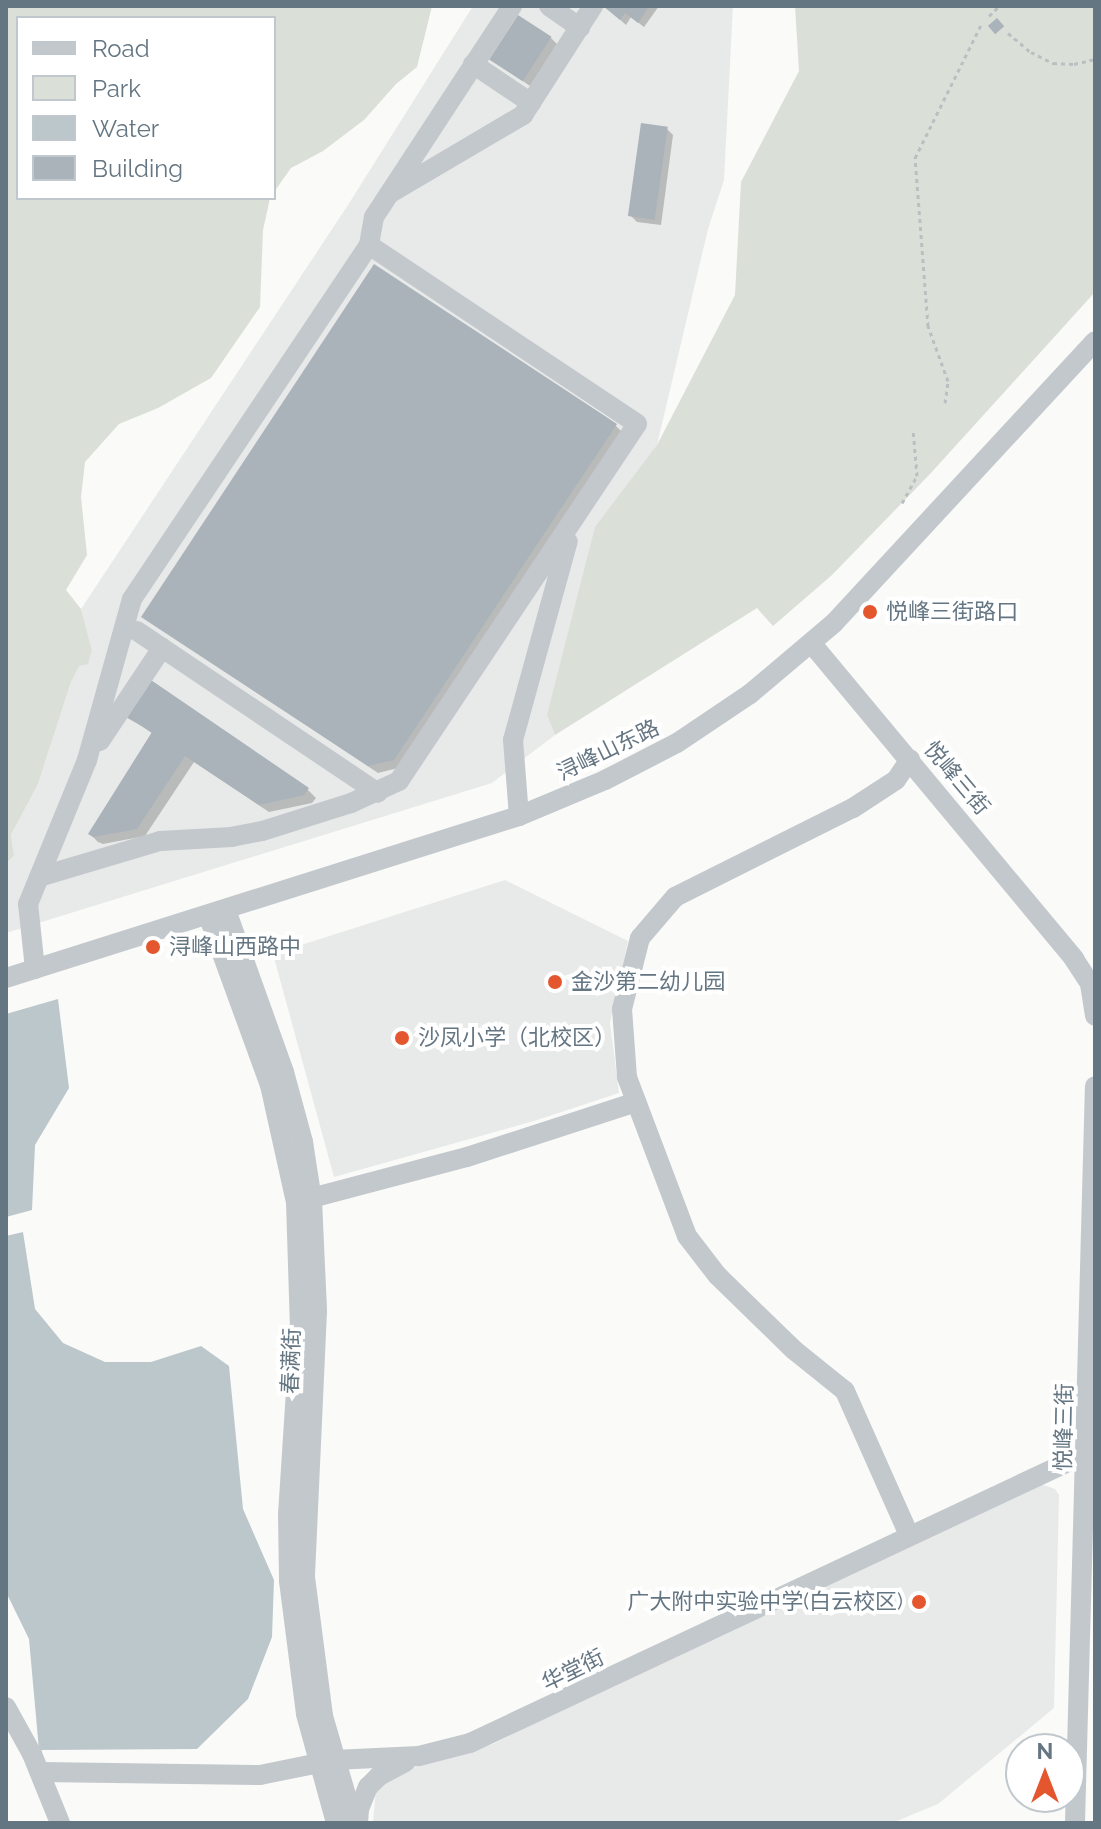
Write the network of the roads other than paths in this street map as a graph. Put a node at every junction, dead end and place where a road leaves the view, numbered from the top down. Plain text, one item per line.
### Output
1 (512, 6) edge
2 (549, 6) edge
3 (593, 6) edge
4 (580, 28) junction
5 (473, 64) junction
6 (531, 103) junction
7 (389, 194) junction
8 (369, 245) junction
9 (1095, 341) edge
10 (573, 522) junction
11 (137, 631) dead end
12 (500, 633) junction
13 (539, 643) junction
14 (812, 644) junction
15 (162, 648) junction
16 (910, 759) junction
17 (87, 760) junction
18 (378, 793) junction
19 (519, 816) junction
20 (39, 877) junction
21 (217, 912) junction
22 (35, 969) junction
23 (6, 978) edge
24 (1092, 982) edge
25 (1095, 1016) edge
26 (1095, 1086) edge
27 (636, 1102) junction
28 (304, 1201) junction
29 (1087, 1453) junction
30 (909, 1535) junction
31 (6, 1707) edge
32 (1077, 1733) edge
33 (419, 1756) junction
34 (326, 1762) junction
35 (41, 1772) junction
36 (60, 1823) edge
37 (336, 1823) edge
38 (356, 1823) edge

1 - 5 street
2 - 4 street
3 - 4 street
4 - 6 street
5 - 6 street
5 - 7 street
6 - 7 street
7 - 8 street
8 - 10 street
8 - 17 street
9 - 14 street, 浔峰山东路
10 - 12 street
10 - 13 street
11 - 15 street
12 - 13 street
12 - 18 street
13 - 19 street
14 - 16 street, 悦峰三街
14 - 19 street, 浔峰山东路
15 - 17 street
15 - 18 street
16 - 24 street, 悦峰三街
16 - 27 street
17 - 20 street
18 - 20 street
19 - 21 street, 浔峰山东路
20 - 22 street
21 - 22 street, 浔峰山东路
21 - 28 street, 春满街
22 - 23 street, 浔峰山东路
24 - 25 street, 悦峰三街
26 - 29 street, 悦峰三街
27 - 28 street
27 - 30 street
28 - 34 street, 春满街
29 - 30 street, 华堂街
29 - 32 street, 悦峰三街
30 - 33 street, 华堂街
31 - 35 street
33 - 34 street, 华堂街
33 - 38 street
34 - 35 street, 华堂街
34 - 37 street, 春满街
34 - 38 street, 春满街
35 - 36 street

